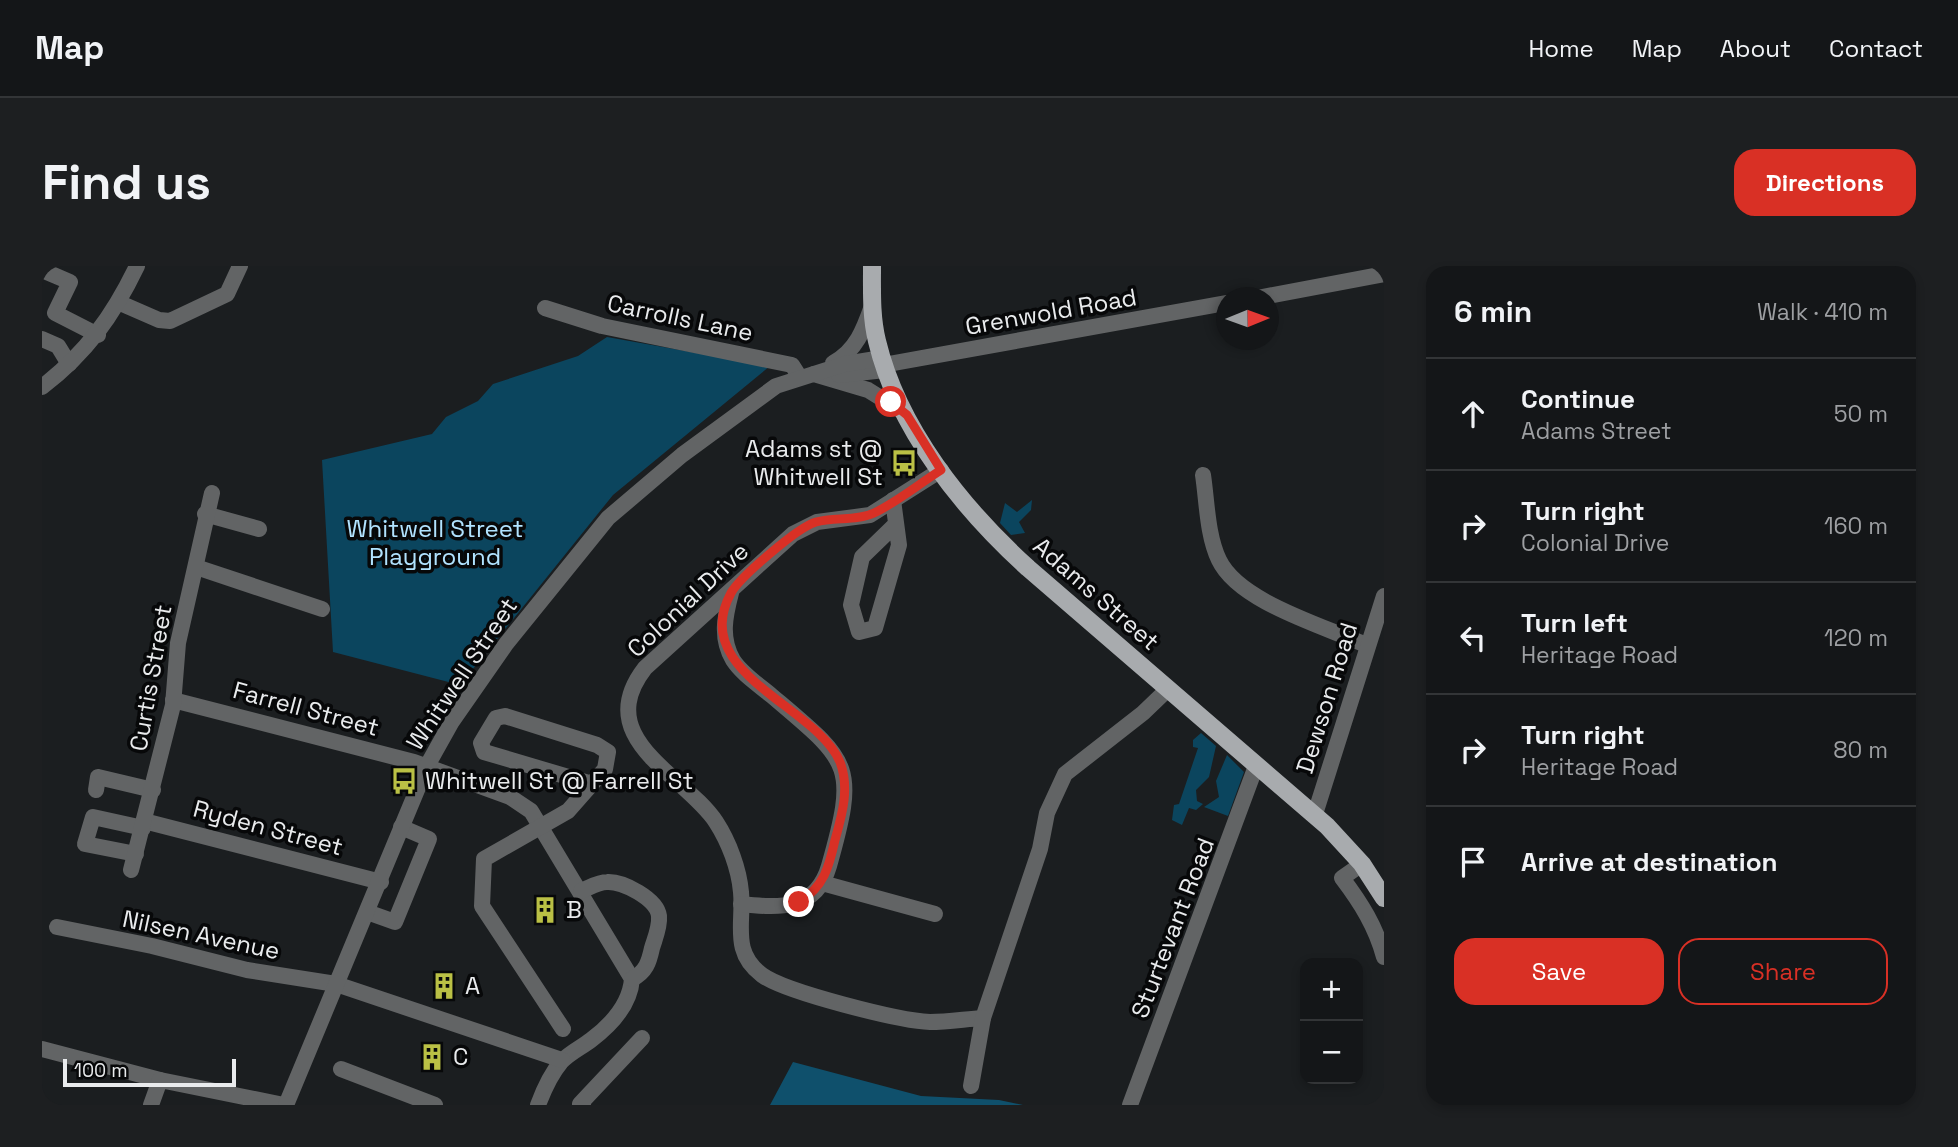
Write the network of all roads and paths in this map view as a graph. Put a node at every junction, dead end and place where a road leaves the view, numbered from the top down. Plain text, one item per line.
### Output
1 (137, 266) edge
2 (240, 266) edge
3 (872, 266) edge
4 (42, 270) edge
5 (1384, 274) edge
6 (1279, 294) edge
7 (120, 303) junction
8 (872, 304) junction
9 (1216, 305) edge
10 (545, 308) dead end
11 (98, 335) junction
12 (42, 339) edge
13 (69, 364) junction
14 (884, 364) junction
15 (806, 375) junction
16 (42, 387) edge
17 (907, 415) junction
18 (941, 470) junction
19 (1203, 475) dead end
20 (212, 493) dead end
21 (893, 500) junction
22 (205, 514) junction
23 (896, 524) junction
24 (259, 529) dead end
25 (196, 567) junction
26 (731, 593) junction
27 (1384, 596) edge
28 (322, 609) dead end
29 (1366, 645) junction
30 (1168, 689) junction
31 (173, 700) junction
32 (427, 766) junction
33 (1256, 766) junction
34 (592, 784) junction
35 (96, 790) dead end
36 (153, 790) junction
37 (1315, 814) junction
38 (143, 824) junction
39 (401, 827) junction
40 (542, 827) junction
41 (136, 853) junction
42 (1362, 864) junction
43 (131, 870) dead end
44 (380, 881) junction
45 (822, 883) junction
46 (581, 891) junction
47 (1384, 898) edge
48 (741, 904) junction
49 (367, 912) junction
50 (935, 914) dead end
51 (57, 927) dead end
52 (1384, 957) edge
53 (632, 979) junction
54 (336, 985) junction
55 (983, 1018) junction
56 (563, 1029) dead end
57 (642, 1038) dead end
58 (42, 1049) edge
59 (562, 1060) junction
60 (341, 1069) dead end
61 (160, 1080) junction
62 (971, 1086) dead end
63 (151, 1105) edge
64 (285, 1105) edge
65 (435, 1105) edge
66 (538, 1105) edge
67 (583, 1105) edge
68 (1130, 1105) edge

1 - 7 street
2 - 7 street
3 - 8 main road, Adams Street
4 - 11 street
5 - 6 street
7 - 11 street
8 - 14 main road, Adams Street
8 - 15 street
9 - 14 street, Grenwold Road
10 - 15 street, Carrolls Lane
11 - 13 street
12 - 13 street
13 - 16 street
14 - 15 street, Whitwell Street
14 - 17 main road, Adams Street
15 - 17 street
15 - 32 street, Whitwell Street
17 - 18 main road, Adams Street
18 - 21 street, Colonial Drive
18 - 30 main road, Adams Street
19 - 29 street
20 - 22 street, Curtis Street
21 - 23 street
21 - 26 street, Colonial Drive
22 - 24 street
22 - 25 street, Curtis Street
23 - 23 street
25 - 28 street
25 - 31 street, Curtis Street
26 - 45 street
26 - 48 street, Colonial Drive
27 - 29 street, Dewson Road
29 - 37 street, Dewson Road
30 - 33 main road, Adams Street
30 - 55 street
31 - 32 street, Farrell Street
31 - 36 street, Curtis Street
32 - 39 street, Whitwell Street
32 - 40 street, Farrell Street
33 - 37 main road, Adams Street
33 - 68 street, Sturtevant Road
34 - 34 street
34 - 40 street
35 - 36 street
36 - 38 street, Curtis Street
37 - 42 main road, Adams Street
38 - 41 street, Curtis Street
38 - 41 street, Ryden Street
38 - 44 street, Ryden Street
39 - 44 street, Whitwell Street
39 - 49 street
40 - 46 street, Farrell Street
40 - 56 street
41 - 43 street, Curtis Street
42 - 47 main road, Adams Street
42 - 52 street
44 - 49 street, Whitwell Street
45 - 48 street
45 - 50 street
46 - 53 street, Farrell Street
46 - 53 street
48 - 55 street, Colonial Drive
49 - 54 street, Whitwell Street
51 - 54 street, Nilsen Avenue
53 - 59 street
54 - 59 street, Nilsen Avenue
54 - 64 street, Whitwell Street
55 - 62 street
57 - 67 street
58 - 61 street
59 - 66 street
60 - 65 street
61 - 63 street
61 - 64 street

